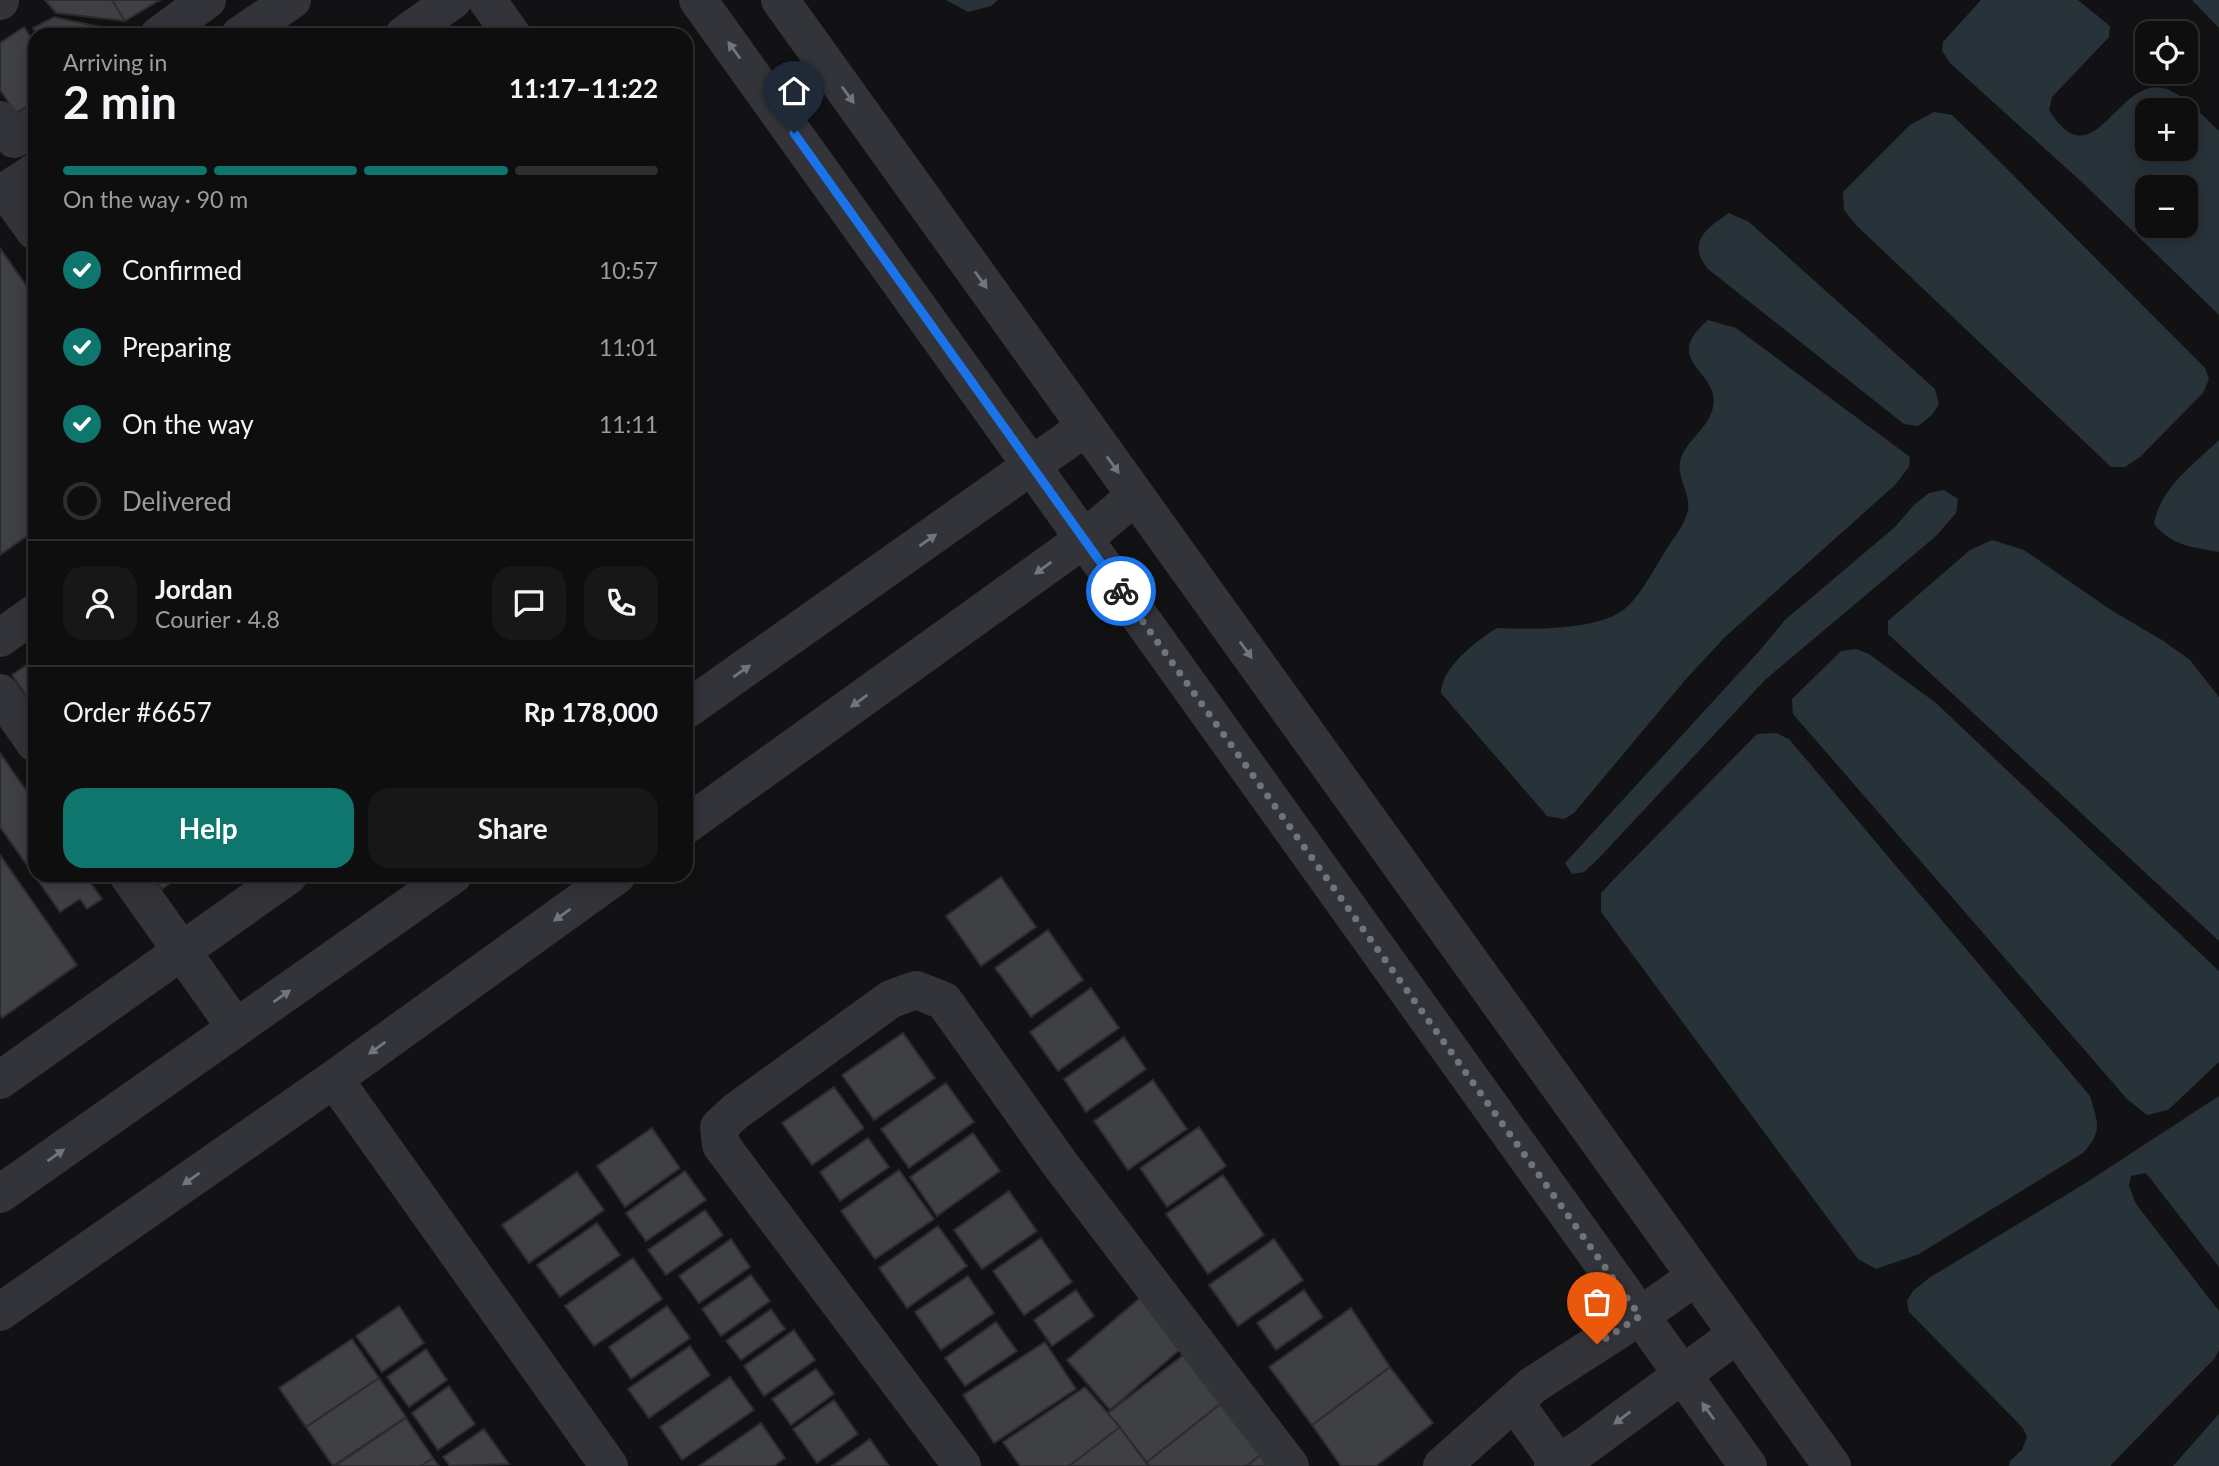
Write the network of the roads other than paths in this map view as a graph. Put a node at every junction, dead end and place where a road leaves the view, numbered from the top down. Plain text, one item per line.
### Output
1 (208, 0) edge
2 (292, 0) edge
3 (453, 0) edge
4 (487, 0) edge
5 (698, 0) edge
6 (780, 0) edge
7 (169, 28) edge
8 (250, 28) edge
9 (414, 28) edge
10 (507, 28) edge
11 (0, 120) edge
12 (28, 129) edge
13 (14, 186) edge
14 (28, 216) edge
15 (1086, 427) junction
16 (1032, 466) junction
17 (1135, 496) junction
18 (1084, 539) junction
19 (28, 618) edge
20 (0, 638) edge
21 (0, 693) edge
22 (693, 705) edge
23 (28, 733) edge
24 (693, 820) edge
25 (133, 882) edge
26 (279, 882) edge
27 (443, 882) edge
28 (607, 882) edge
29 (181, 951) junction
30 (236, 1028) junction
31 (334, 1079) junction
32 (0, 1080) edge
33 (0, 1194) edge
34 (1695, 1277) junction
35 (0, 1312) edge
36 (1640, 1316) junction
37 (1737, 1335) junction
38 (1681, 1374) junction
39 (1515, 1403) junction
40 (1556, 1465) edge
41 (609, 1466) edge
42 (962, 1466) edge
43 (1290, 1466) edge
44 (1443, 1466) edge
45 (1748, 1466) edge
46 (1832, 1466) edge

1 - 7 street
2 - 8 street
3 - 9 street
4 - 10 street
16 -> 5 street
6 -> 15 street
11 - 12 street
13 - 14 street
15 - 16 street
15 -> 17 street
16 - 18 street
22 -> 16 street
17 - 18 street
17 -> 34 street
18 -> 24 street
18 - 36 street
19 - 20 street
21 - 23 street
25 - 29 street
26 - 29 street
30 -> 27 street
28 -> 31 street
29 - 30 street
29 - 32 street
33 -> 30 street
31 -> 35 street
31 - 41 street
34 - 36 street
34 - 37 street
36 - 38 street
36 - 39 street
37 - 38 street
37 - 46 street
38 -> 40 street
45 -> 38 street
39 - 40 street
39 - 44 street
42 - 43 street

